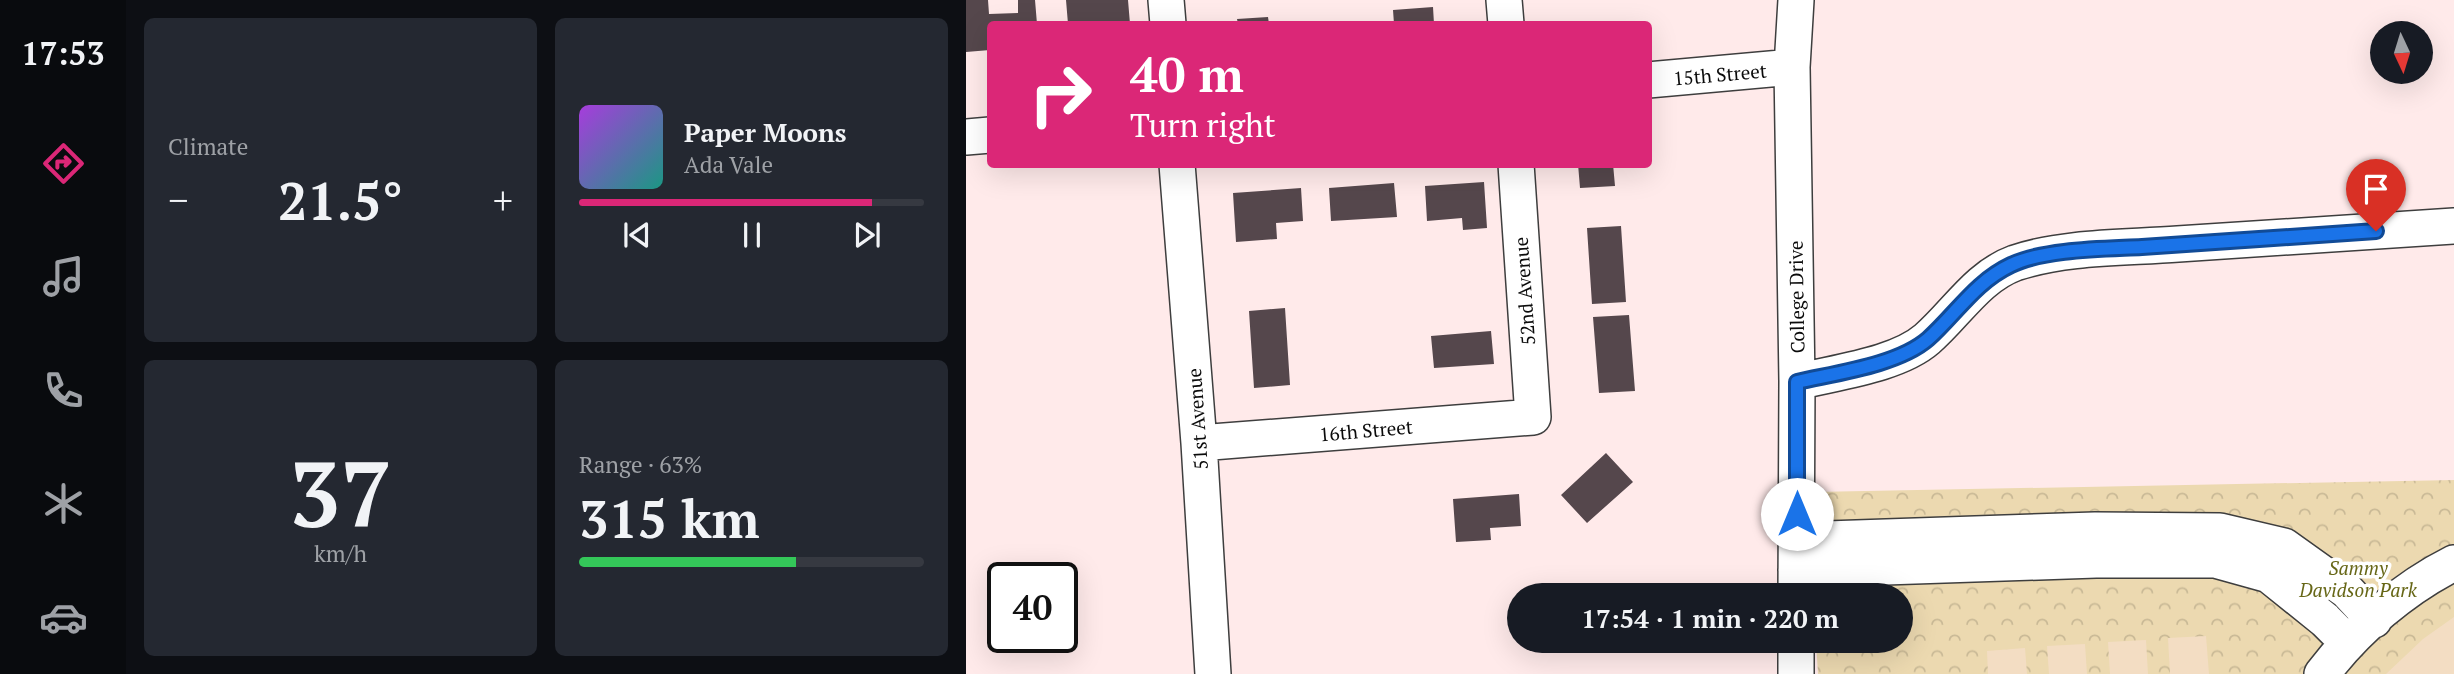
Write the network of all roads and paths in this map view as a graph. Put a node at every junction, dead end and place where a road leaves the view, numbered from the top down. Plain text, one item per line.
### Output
1 (1166, 0) edge
2 (1504, 0) edge
3 (1796, 0) edge
4 (1168, 21) edge
5 (1506, 21) edge
6 (1792, 67) junction
7 (1652, 80) edge
8 (987, 135) edge
9 (966, 137) edge
10 (1177, 168) edge
11 (1516, 168) edge
12 (2454, 226) edge
13 (1797, 382) junction
14 (1533, 416) joint
15 (1199, 443) junction
16 (2454, 563) edge
17 (1796, 568) edge
18 (2374, 620) junction
19 (2348, 643) junction
20 (1796, 653) edge
21 (1213, 674) edge
22 (1796, 674) edge
23 (2322, 674) edge

1 - 4 street
2 - 5 street
3 - 6 street, College Drive
6 - 7 street, 15th Street
6 - 13 street, College Drive
8 - 9 street
10 - 15 street, 51st Avenue
11 - 14 street, 52nd Avenue
12 - 13 street
13 - 17 street, College Drive
14 - 15 street, 16th Street
15 - 21 street, 51st Avenue
16 - 18 street
17 - 18 street
17 - 19 street
18 - 19 street
19 - 23 street
20 - 22 street

